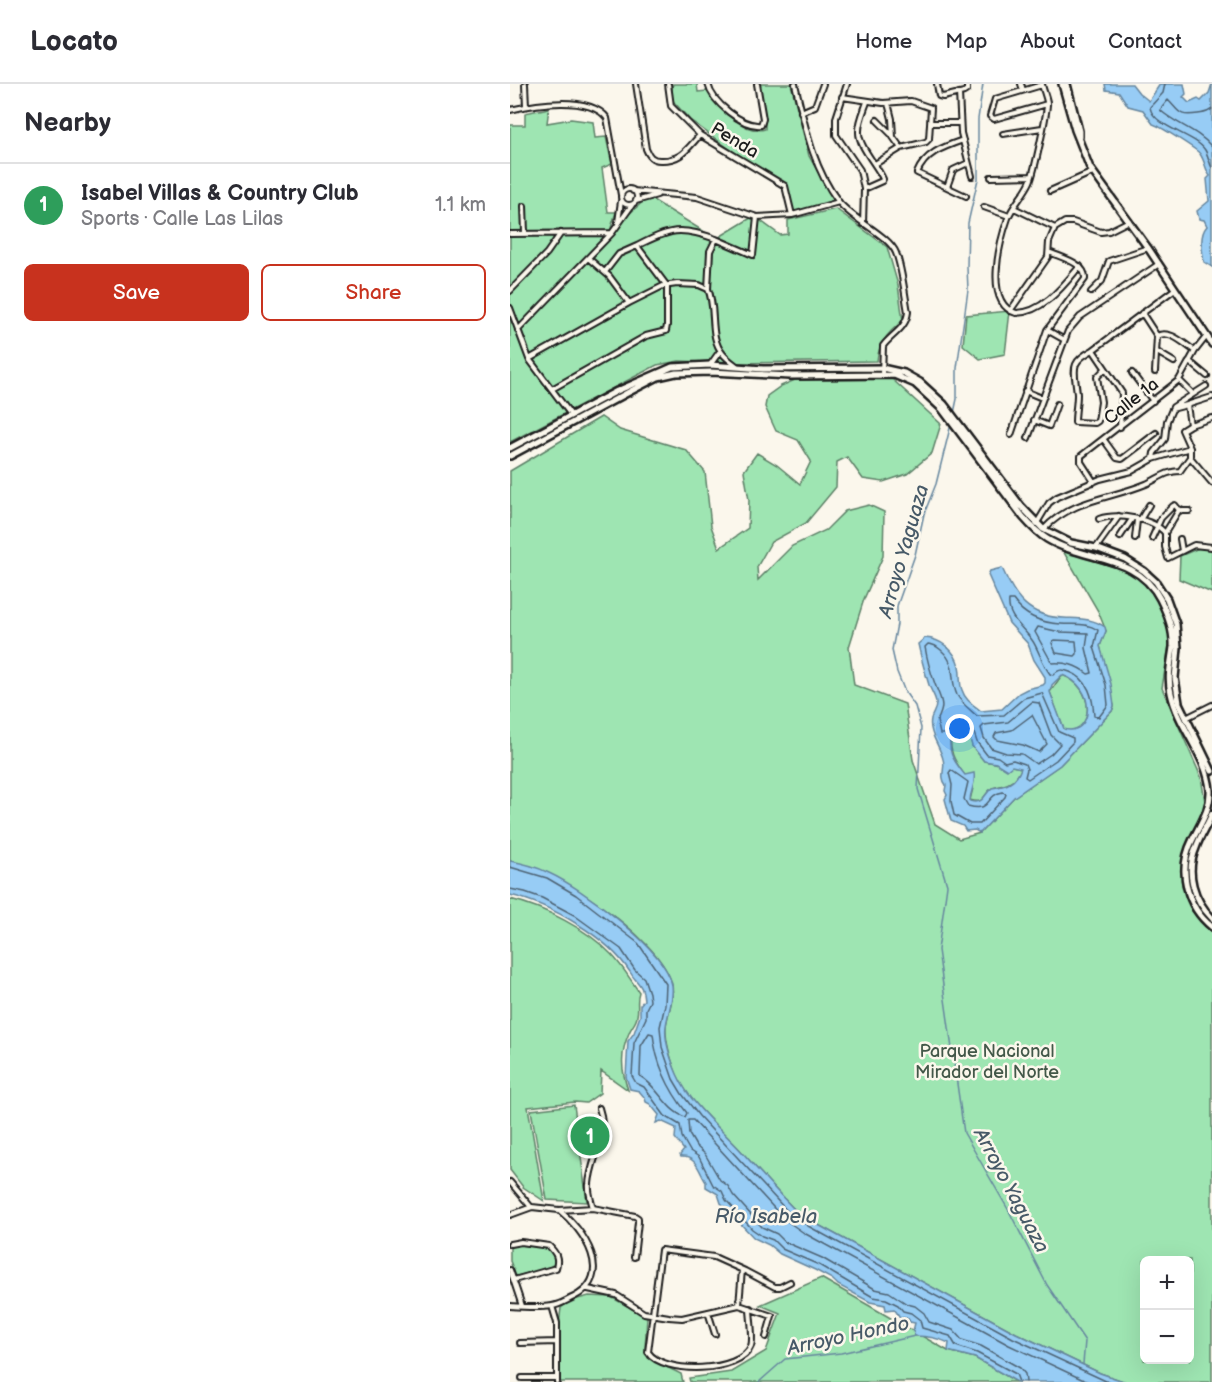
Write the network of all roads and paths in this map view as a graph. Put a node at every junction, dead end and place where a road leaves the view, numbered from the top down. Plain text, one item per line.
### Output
1 (525, 84) edge
2 (636, 84) edge
3 (668, 84) edge
4 (708, 84) edge
5 (757, 84) edge
6 (795, 84) edge
7 (823, 84) edge
8 (847, 84) edge
9 (937, 84) edge
10 (967, 84) edge
11 (1021, 84) edge
12 (1042, 84) edge
13 (1062, 84) edge
14 (1067, 84) edge
15 (1023, 90) junction
16 (959, 93) junction
17 (842, 97) junction
18 (867, 102) junction
19 (888, 103) junction
20 (1047, 104) junction
21 (526, 106) junction
22 (510, 110) edge
23 (801, 112) junction
24 (877, 120) dead end
25 (931, 123) junction
26 (960, 123) junction
27 (1042, 128) junction
28 (1003, 134) dead end
29 (700, 135) junction
30 (892, 135) junction
31 (1079, 136) junction
32 (963, 140) junction
33 (901, 148) junction
34 (968, 163) junction
35 (874, 164) junction
36 (1093, 172) junction
37 (972, 176) dead end
38 (1031, 176) junction
39 (991, 177) dead end
40 (617, 181) junction
41 (947, 187) junction
42 (864, 189) junction
43 (627, 190) junction
44 (633, 191) junction
45 (1050, 191) dead end
46 (621, 195) junction
47 (667, 195) junction
48 (966, 196) dead end
49 (621, 201) junction
50 (636, 201) junction
51 (839, 202) junction
52 (632, 205) junction
53 (524, 206) dead end
54 (984, 207) dead end
55 (1014, 208) junction
56 (792, 215) junction
57 (1009, 216) junction
58 (757, 218) junction
59 (1129, 221) junction
60 (618, 222) junction
61 (863, 224) junction
62 (1055, 228) junction
63 (562, 232) junction
64 (525, 233) junction
65 (597, 233) junction
66 (612, 233) junction
67 (510, 234) edge
68 (716, 239) junction
69 (603, 242) junction
70 (637, 246) junction
71 (1148, 248) junction
72 (1049, 252) junction
73 (588, 258) junction
74 (1159, 264) junction
75 (1080, 266) junction
76 (605, 272) junction
77 (667, 286) junction
78 (708, 289) junction
79 (1174, 289) junction
80 (510, 291) edge
81 (1091, 292) dead end
82 (628, 303) junction
83 (510, 309) edge
84 (1010, 311) junction
85 (1142, 313) junction
86 (518, 330) junction
87 (1047, 330) junction
88 (1157, 336) junction
89 (1206, 337) junction
90 (1063, 339) junction
91 (1212, 344) edge
92 (720, 350) junction
93 (1093, 350) junction
94 (1195, 351) junction
95 (1157, 352) junction
96 (530, 359) junction
97 (1189, 361) junction
98 (1174, 362) dead end
99 (710, 365) junction
100 (739, 367) junction
101 (1105, 369) junction
102 (882, 371) junction
103 (1155, 372) dead end
104 (1132, 373) dead end
105 (1207, 376) dead end
106 (1179, 380) junction
107 (1206, 386) dead end
108 (552, 389) junction
109 (1025, 391) junction
110 (1191, 392) dead end
111 (1212, 397) edge
112 (1042, 398) junction
113 (1153, 401) junction
114 (1058, 404) dead end
115 (1187, 405) junction
116 (943, 406) junction
117 (1172, 409) junction
118 (571, 415) junction
119 (1212, 418) edge
120 (1034, 420) junction
121 (1190, 424) junction
122 (1119, 428) junction
123 (1156, 433) dead end
124 (1011, 435) dead end
125 (1028, 438) dead end
126 (1104, 440) junction
127 (510, 448) edge
128 (1190, 448) junction
129 (975, 450) junction
130 (510, 456) edge
131 (1190, 457) junction
132 (1154, 459) junction
133 (1094, 482) junction
134 (1212, 483) edge
135 (1149, 505) dead end
136 (1179, 508) junction
137 (1189, 511) dead end
138 (1119, 516) junction
139 (1099, 519) dead end
140 (1136, 520) junction
141 (1038, 522) junction
142 (1157, 526) junction
143 (1045, 528) junction
144 (1165, 534) junction
145 (1120, 537) dead end
146 (1135, 538) dead end
147 (1152, 538) dead end
148 (1180, 539) dead end
149 (1212, 547) edge
150 (1096, 548) junction
151 (1182, 551) junction
152 (1212, 705) edge
153 (1186, 718) junction
154 (1212, 771) edge
155 (1212, 814) edge
156 (1212, 918) edge
157 (1212, 927) edge
158 (599, 1108) dead end
159 (510, 1182) edge
160 (532, 1208) junction
161 (593, 1208) junction
162 (559, 1210) junction
163 (510, 1215) edge
164 (510, 1244) edge
165 (634, 1257) dead end
166 (510, 1270) edge
167 (742, 1270) junction
168 (514, 1280) junction
169 (790, 1282) dead end
170 (588, 1289) junction
171 (739, 1305) junction
172 (510, 1306) edge
173 (522, 1306) junction
174 (552, 1306) junction
175 (750, 1308) junction
176 (708, 1312) junction
177 (651, 1314) junction
178 (715, 1334) dead end
179 (766, 1337) dead end
180 (557, 1342) junction
181 (520, 1343) dead end
182 (522, 1378) dead end
183 (557, 1380) edge

1 - 21 street
2 - 29 street
3 - 29 street, Penda
4 - 5 street
6 - 23 street
7 - 23 street
8 - 17 street
9 - 16 street
10 - 16 street
11 - 15 street
12 - 15 street
12 - 20 street
13 - 31 street
14 - 31 street
15 - 20 street
16 - 26 street
17 - 18 street
17 - 42 street
18 - 19 street
18 - 35 street
19 - 25 street
19 - 30 street
20 - 27 street
21 - 22 street
21 - 40 street
23 - 51 street
24 - 30 street
25 - 26 street
25 - 33 street
26 - 32 street
27 - 28 street
27 - 38 street
29 - 56 street, Penda
30 - 33 street
31 - 36 street
32 - 34 street
32 - 41 street
33 - 35 street
34 - 37 street
34 - 41 street
35 - 42 street
36 - 45 street
36 - 59 street
38 - 39 street
38 - 55 street
40 - 43 street
40 - 46 street
41 - 48 street
42 - 61 street
43 - 44 street
43 - 46 street
44 - 47 street
44 - 50 street
46 - 49 street
47 - 50 street
47 - 58 street
49 - 52 street
49 - 60 street
50 - 52 street
51 - 56 street
51 - 61 street
52 - 60 street
53 - 64 street
54 - 57 street
55 - 57 street
55 - 62 street
56 - 58 street
57 - 84 street
58 - 68 street
59 - 62 street
59 - 71 street
60 - 66 street
61 - 102 street
62 - 72 street
63 - 64 street
63 - 65 street
63 - 80 street
64 - 67 street
65 - 66 street
65 - 69 street
66 - 69 street
68 - 70 street
68 - 78 street
69 - 73 street
70 - 76 street
70 - 77 street
71 - 74 street
71 - 81 street
72 - 75 street
72 - 84 street
73 - 76 street
73 - 86 street
74 - 79 street
74 - 90 street
75 - 84 street
75 - 87 street
76 - 82 street
77 - 78 street
77 - 82 street
77 - 108 street
78 - 92 street
79 - 85 street
79 - 89 street
82 - 96 street
83 - 86 street
85 - 88 street
85 - 93 street
86 - 96 street
87 - 90 street
87 - 109 street
88 - 94 street
88 - 95 street
89 - 91 street
89 - 94 street, Calle 1a
90 - 112 street
92 - 99 street
92 - 100 street
93 - 101 street
93 - 101 street
94 - 97 street, Calle 1a
95 - 98 street
95 - 103 street
96 - 108 street
97 - 105 street
97 - 106 street, Calle 1a
99 - 100 street
99 - 118 street
100 - 102 street
101 - 122 street
102 - 116 street
102 - 130 street
104 - 113 street
106 - 110 street
106 - 113 street, Calle 1a
107 - 117 street
108 - 118 street
109 - 112 street
109 - 124 street
111 - 115 street
112 - 120 street
113 - 122 street, Calle 1a
114 - 120 street
115 - 117 street
115 - 121 street
116 - 129 street
116 - 129 street
117 - 132 street
118 - 127 street
119 - 121 street
120 - 125 street
121 - 128 street
122 - 126 street, Calle 1a
123 - 126 street
126 - 133 street, Calle 1a
128 - 131 street
128 - 132 street
129 - 141 street
129 - 157 street
131 - 134 street
131 - 143 street
132 - 133 street
133 - 141 street
135 - 140 street
136 - 137 street
136 - 142 street
136 - 144 street
138 - 139 street
138 - 140 street
138 - 150 street
140 - 142 street
140 - 145 street
140 - 146 street
141 - 143 street
142 - 144 street
142 - 147 street
143 - 150 street
144 - 151 street
148 - 151 street
149 - 151 street
150 - 153 street
152 - 153 street
153 - 154 street
155 - 156 street
158 - 161 street
159 - 160 street
160 - 162 street
160 - 163 street
161 - 162 street
161 - 165 street
162 - 170 street
164 - 168 street
166 - 168 street
167 - 169 street
167 - 171 street
167 - 177 street
168 - 173 street
170 - 174 street
170 - 177 street
171 - 175 street
171 - 176 street
172 - 173 street
173 - 174 street
174 - 180 street
175 - 177 street
175 - 179 street
176 - 177 street
176 - 178 street
180 - 181 street
180 - 183 street
182 - 183 street

